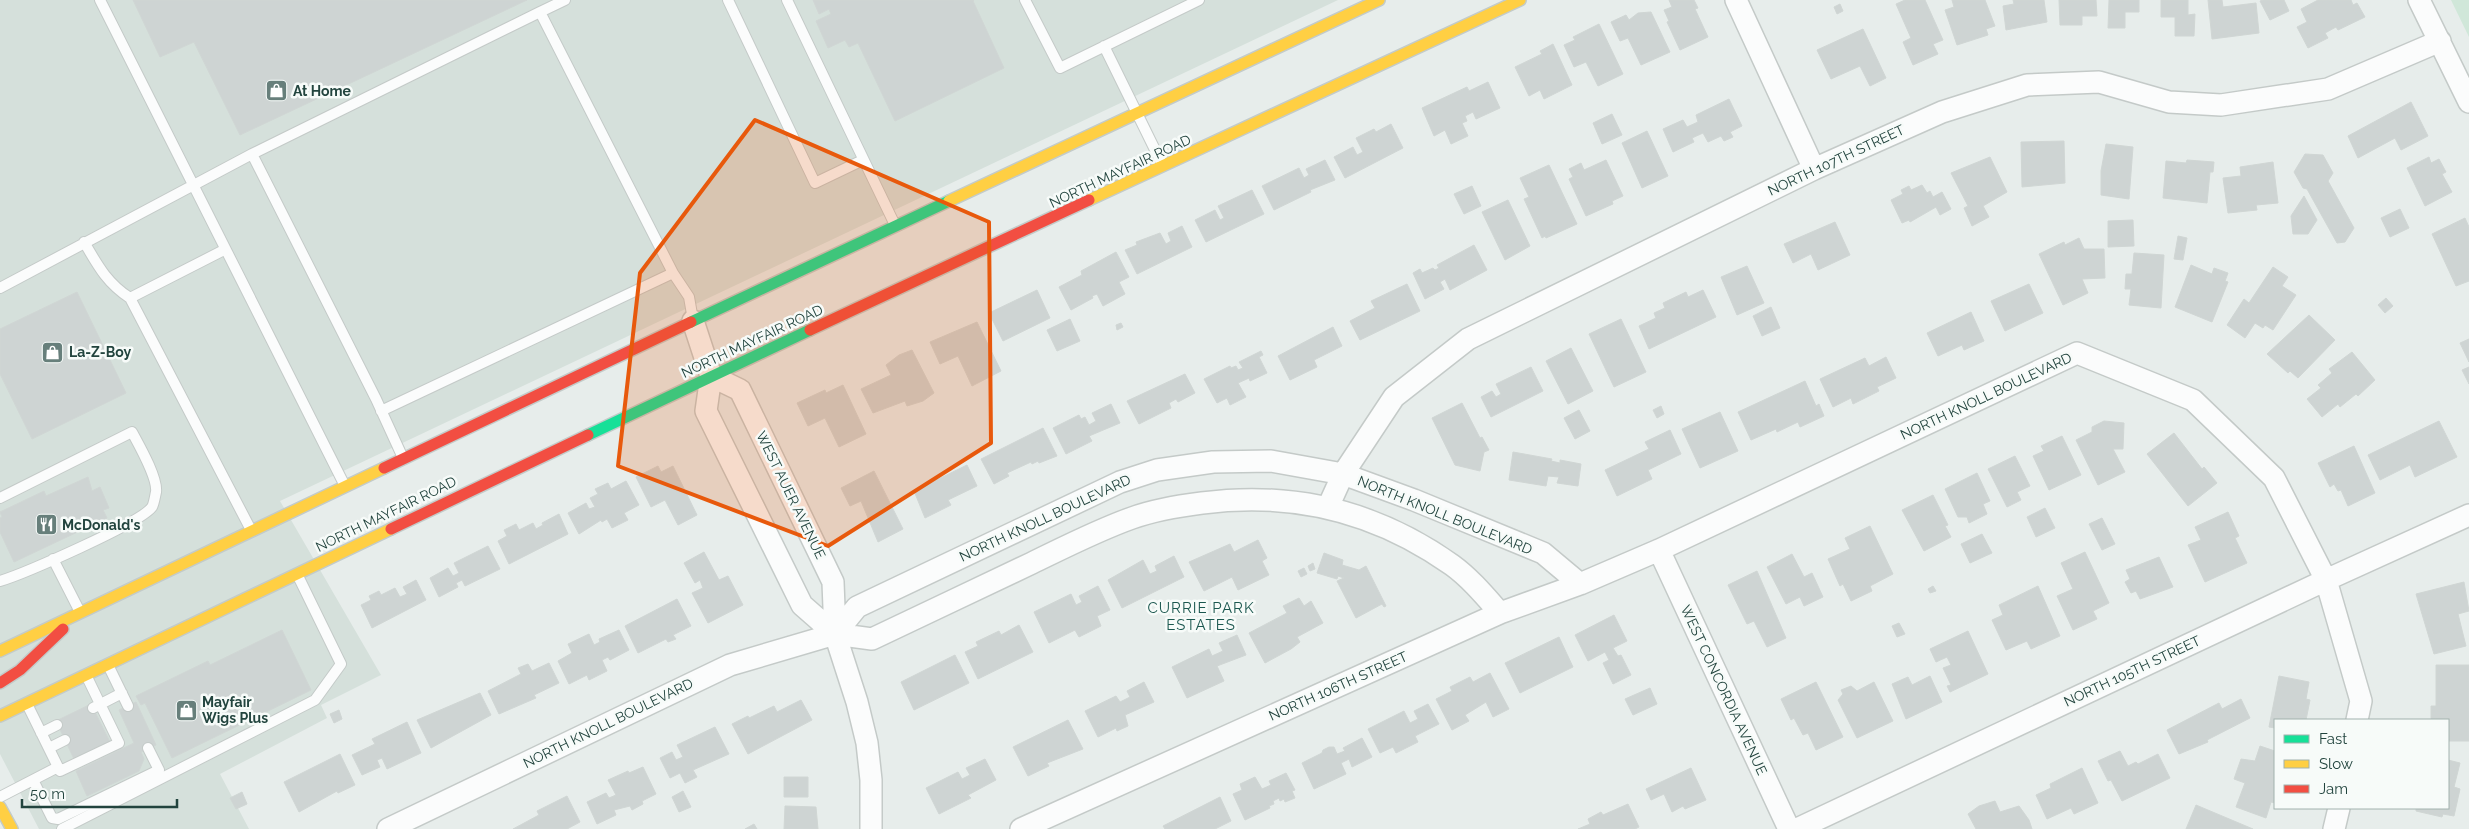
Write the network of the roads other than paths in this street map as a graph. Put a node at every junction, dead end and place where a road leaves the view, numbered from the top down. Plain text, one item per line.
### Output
1 (100, 0) edge
2 (565, 0) edge
3 (728, 0) edge
4 (787, 0) edge
5 (1025, 0) edge
6 (1199, 0) edge
7 (1379, 0) edge
8 (1520, 0) edge
9 (1736, 0) edge
10 (2419, 0) edge
11 (540, 12) junction
12 (2440, 41) junction
13 (1104, 46) junction
14 (2469, 102) edge
15 (1136, 113) junction
16 (252, 154) junction
17 (864, 160) junction
18 (1164, 168) junction
19 (1814, 169) junction
20 (194, 183) junction
21 (895, 226) junction
22 (84, 242) junction
23 (224, 250) junction
24 (673, 273) junction
25 (0, 288) edge
26 (130, 298) junction
27 (693, 321) junction
28 (711, 376) junction
29 (381, 411) junction
30 (403, 459) junction
31 (1343, 474) junction
32 (345, 486) junction
33 (0, 498) edge
34 (1328, 507) junction
35 (2469, 515) edge
36 (252, 531) junction
37 (1659, 550) junction
38 (53, 559) junction
39 (297, 574) junction
40 (2326, 580) junction
41 (0, 581) edge
42 (1580, 584) junction
43 (80, 613) junction
44 (1500, 613) junction
45 (834, 634) junction
46 (2, 648) edge
47 (108, 664) junction
48 (86, 674) junction
49 (0, 683) edge
50 (122, 693) junction
51 (26, 703) junction
52 (97, 706) junction
53 (128, 706) dead end
54 (0, 716) edge
55 (2357, 719) edge
56 (58, 725) dead end
57 (41, 732) junction
58 (65, 740) dead end
59 (49, 748) junction
60 (148, 748) dead end
61 (58, 767) junction
62 (32, 780) junction
63 (0, 797) edge
64 (0, 807) edge
65 (2339, 809) edge
66 (12, 829) edge
67 (62, 829) edge
68 (388, 829) edge
69 (871, 829) edge
70 (1021, 829) edge
71 (1788, 829) edge
72 (1797, 829) edge
73 (2334, 829) edge

1 - 20 lane
2 - 11 lane
3 - 17 lane
4 - 17 lane
5 - 13 lane
6 - 13 lane
7 - 15 main road
8 - 18 main road, NORTH MAYFAIR ROAD
9 - 19 street
10 - 12 street
11 - 16 lane
11 - 24 lane
12 - 14 street
12 - 19 street, NORTH 107TH STREET
13 - 15 lane
15 - 18 lane
15 - 21 main road
16 - 20 lane
16 - 29 lane
17 - 21 lane
18 - 28 main road, NORTH MAYFAIR ROAD
19 - 31 street, NORTH 107TH STREET
20 - 22 lane
20 - 23 lane
21 - 27 main road
22 - 25 lane
22 - 26 lane
23 - 26 lane
23 - 32 lane
24 - 27 lane
24 - 29 lane
26 - 36 lane
27 - 28 street, WEST AUER AVENUE
27 - 30 main road
28 - 39 main road, NORTH MAYFAIR ROAD
28 - 45 street, WEST AUER AVENUE
28 - 45 street, WEST AUER AVENUE
29 - 30 lane
30 - 32 main road
31 - 34 street, NORTH 107TH STREET
31 - 42 street, NORTH KNOLL BOULEVARD
31 - 45 street, NORTH KNOLL BOULEVARD
32 - 36 main road
33 - 38 lane
34 - 44 street, NORTH KNOLL BOULEVARD
34 - 45 street, NORTH KNOLL BOULEVARD
35 - 40 street, NORTH 105TH STREET
36 - 43 main road
37 - 40 street, NORTH KNOLL BOULEVARD
37 - 42 street, NORTH 106TH STREET
37 - 71 street, WEST CONCORDIA AVENUE
38 - 41 lane
38 - 43 lane
39 - 47 main road, NORTH MAYFAIR ROAD
39 - 67 lane
40 - 55 street, NORTH KNOLL BOULEVARD
40 - 72 street, NORTH 105TH STREET
42 - 44 street, NORTH 106TH STREET
43 - 46 main road
43 - 49 main road
44 - 70 street, NORTH 106TH STREET
45 - 68 street, NORTH KNOLL BOULEVARD
45 - 69 street, WEST AUER AVENUE
47 - 48 main road, NORTH MAYFAIR ROAD
47 - 50 lane
48 - 51 main road, NORTH MAYFAIR ROAD
48 - 52 lane
50 - 52 lane
50 - 53 lane
51 - 54 main road, NORTH MAYFAIR ROAD
51 - 57 lane
52 - 61 lane
56 - 57 lane
57 - 59 lane
58 - 59 lane
59 - 61 lane
60 - 62 lane
61 - 62 lane
62 - 63 lane
64 - 66 main road
65 - 73 street

